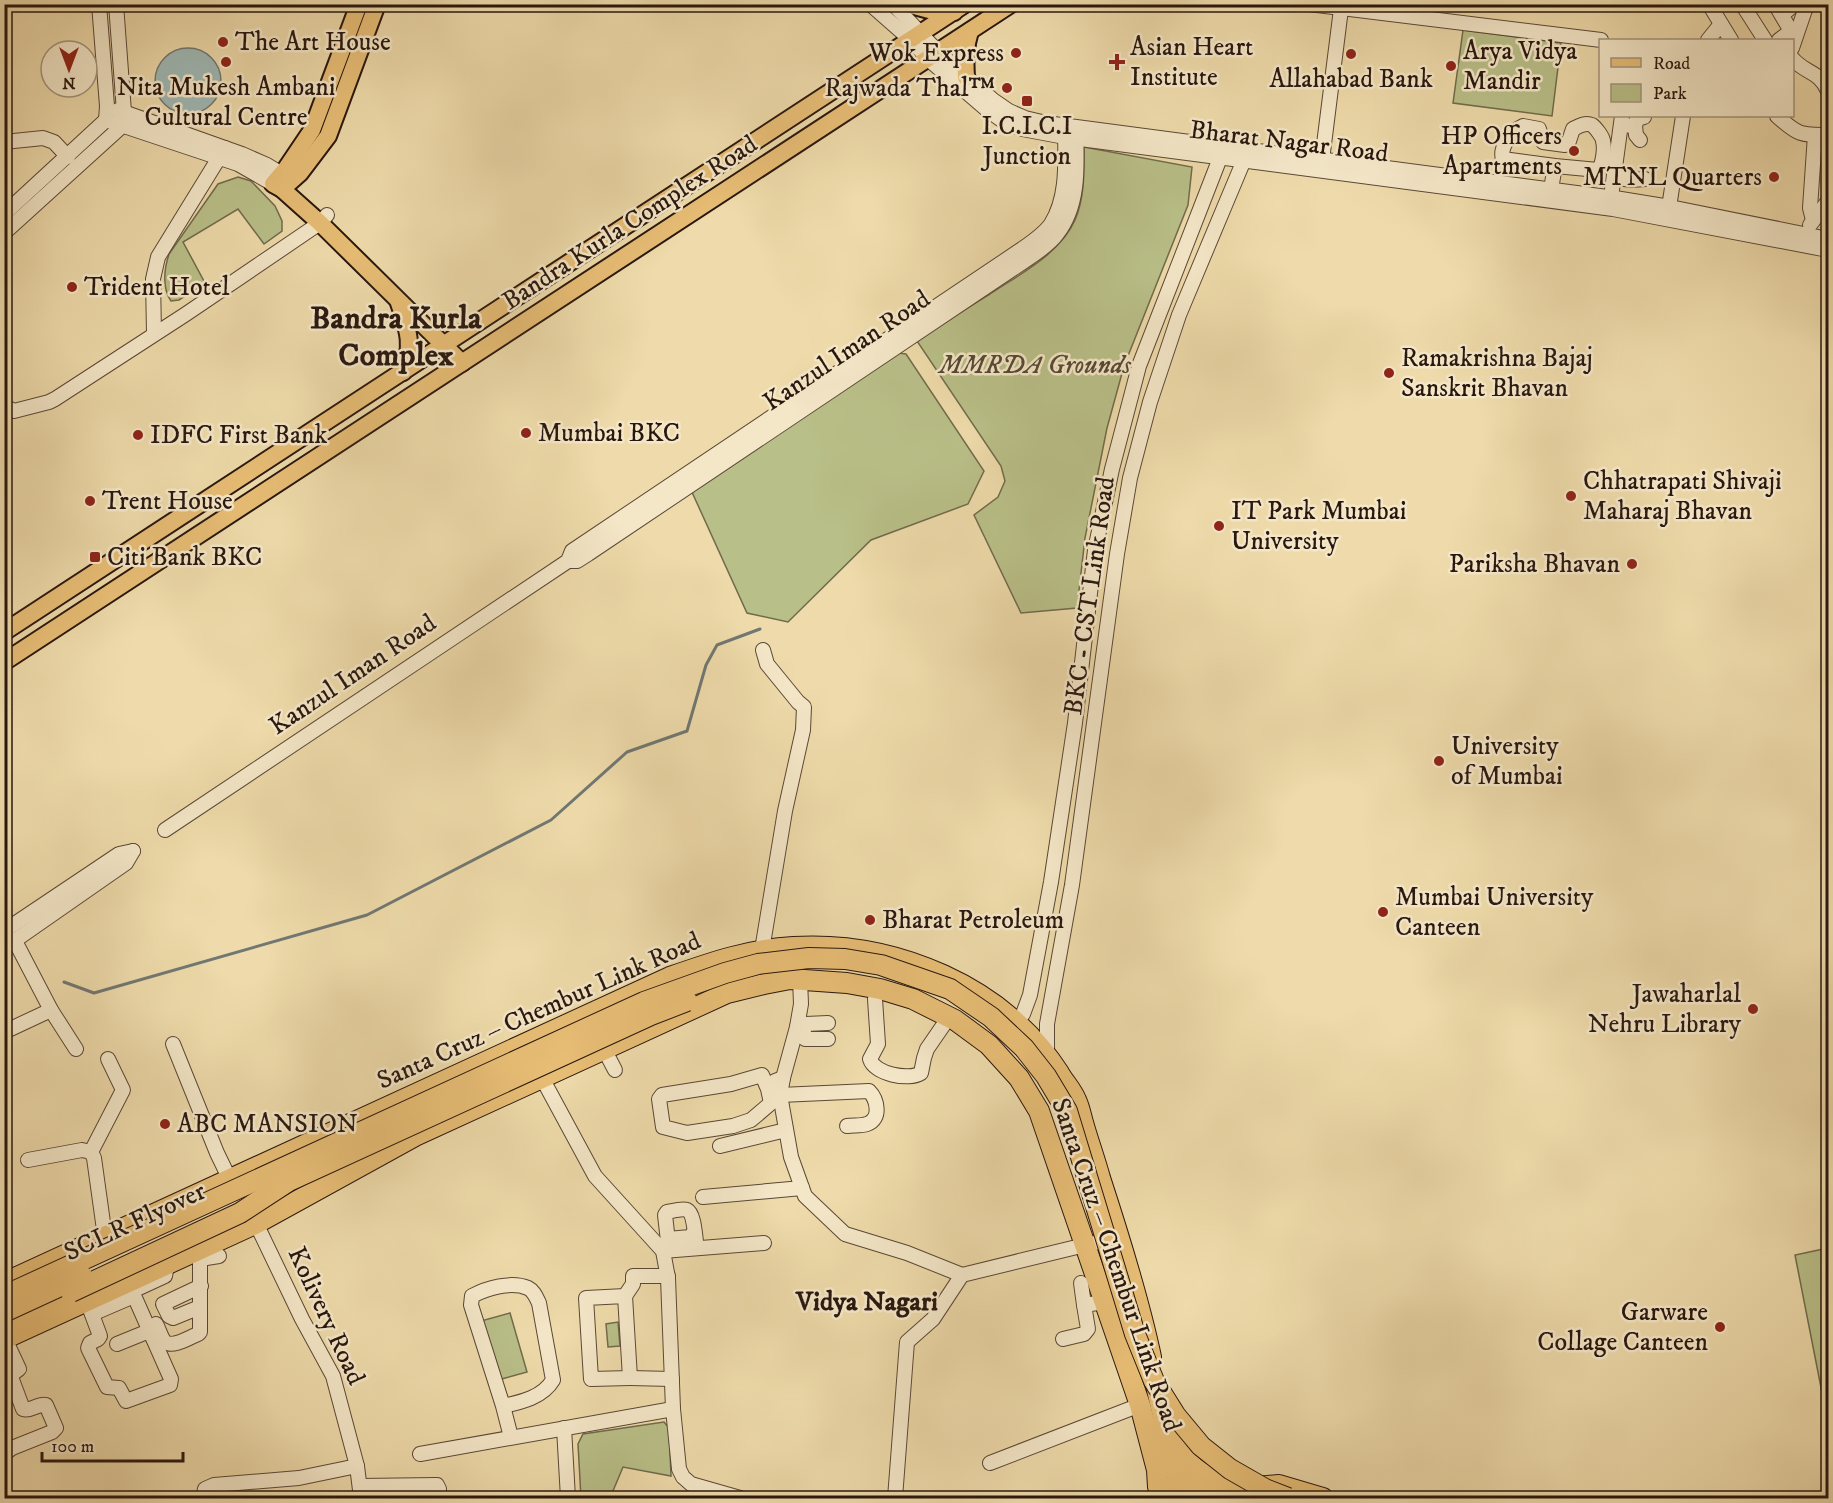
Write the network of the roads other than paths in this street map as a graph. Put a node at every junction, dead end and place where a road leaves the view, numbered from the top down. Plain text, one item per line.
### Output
1 (99, 4) edge
2 (116, 4) edge
3 (359, 4) edge
4 (376, 4) edge
5 (870, 4) edge
6 (892, 4) edge
7 (907, 4) edge
8 (1011, 4) edge
9 (1309, 4) edge
10 (1709, 4) edge
11 (1742, 4) edge
12 (1795, 4) edge
13 (1807, 4) edge
14 (959, 8) edge
15 (1341, 9) junction
16 (1778, 10) edge
17 (1721, 24) junction
18 (970, 32) junction
19 (916, 36) junction
20 (1709, 39) edge
21 (1730, 39) edge
22 (1764, 39) edge
23 (1780, 39) edge
24 (1599, 40) edge
25 (1794, 42) edge
26 (933, 56) junction
27 (1794, 60) edge
28 (966, 77) junction
29 (1828, 91) edge
30 (107, 113) junction
31 (1683, 117) edge
32 (1778, 117) edge
33 (123, 119) junction
34 (1630, 121) edge
35 (1071, 132) junction
36 (1822, 135) edge
37 (1640, 140) dead end
38 (4, 142) edge
39 (222, 153) junction
40 (68, 157) junction
41 (1220, 158) junction
42 (1244, 160) junction
43 (1321, 165) junction
44 (1549, 165) junction
45 (1614, 177) junction
46 (1645, 178) dead end
47 (282, 182) junction
48 (1546, 189) junction
49 (1611, 197) junction
50 (1828, 201) edge
51 (1668, 212) junction
52 (4, 214) edge
53 (323, 219) junction
54 (1813, 220) junction
55 (4, 233) edge
56 (1828, 239) edge
57 (1802, 240) junction
58 (1828, 249) edge
59 (397, 298) junction
60 (154, 334) junction
61 (449, 341) junction
62 (1148, 343) junction
63 (1168, 350) junction
64 (468, 359) junction
65 (403, 372) junction
66 (4, 406) edge
67 (1120, 439) junction
68 (1139, 444) junction
69 (4, 632) edge
70 (763, 650) dead end
71 (5, 660) edge
72 (1070, 752) junction
73 (1091, 753) junction
74 (165, 830) dead end
75 (1051, 882) junction
76 (1072, 885) junction
77 (8, 940) edge
78 (762, 950) junction
79 (853, 950) junction
80 (696, 968) junction
81 (800, 979) junction
82 (847, 983) junction
83 (878, 989) junction
84 (51, 1010) junction
85 (949, 1017) junction
86 (1016, 1022) junction
87 (828, 1023) dead end
88 (800, 1027) junction
89 (4, 1032) edge
90 (828, 1039) dead end
91 (173, 1044) dead end
92 (76, 1049) dead end
93 (604, 1049) junction
94 (1047, 1054) junction
95 (108, 1059) dead end
96 (615, 1070) dead end
97 (542, 1078) junction
98 (774, 1092) junction
99 (847, 1126) dead end
100 (786, 1130) junction
101 (720, 1146) dead end
102 (91, 1152) junction
103 (28, 1160) dead end
104 (289, 1173) junction
105 (229, 1180) junction
106 (802, 1188) junction
107 (703, 1197) dead end
108 (257, 1223) junction
109 (694, 1232) junction
110 (105, 1237) junction
111 (1119, 1238) junction
112 (764, 1243) dead end
113 (1085, 1245) junction
114 (667, 1247) junction
115 (697, 1248) junction
116 (198, 1255) junction
117 (219, 1256) dead end
118 (166, 1271) dead end
119 (962, 1275) junction
120 (668, 1280) junction
121 (4, 1283) edge
122 (1081, 1284) dead end
123 (630, 1285) junction
124 (134, 1286) junction
125 (201, 1286) junction
126 (4, 1296) edge
127 (84, 1302) junction
128 (1104, 1302) junction
129 (1084, 1305) junction
130 (200, 1307) junction
131 (4, 1312) edge
132 (4, 1324) edge
133 (149, 1331) junction
134 (1063, 1339) dead end
135 (117, 1344) dead end
136 (6, 1345) edge
137 (1151, 1354) junction
138 (630, 1378) junction
139 (672, 1379) junction
140 (1140, 1405) junction
141 (503, 1406) junction
142 (673, 1409) junction
143 (1161, 1411) junction
144 (564, 1428) junction
145 (511, 1437) junction
146 (4, 1454) edge
147 (420, 1454) dead end
148 (990, 1463) dead end
149 (357, 1466) junction
150 (1167, 1486) edge
151 (360, 1492) edge
152 (383, 1492) edge
153 (1282, 1492) edge
154 (1251, 1493) edge
155 (203, 1498) edge
156 (439, 1498) edge
157 (568, 1498) edge
158 (740, 1498) edge
159 (895, 1498) edge
160 (1222, 1498) edge
161 (1323, 1498) edge

1 - 30 street
2 - 33 street
3 - 47 main road
4 - 47 main road
5 - 19 street
6 - 19 street
7 - 14 main road
8 - 18 main road, Bandra Kurla Complex Road
9 - 15 street
10 - 17 street
11 - 22 street
12 - 16 street
13 - 25 street
14 - 19 main road, Bandra Kurla Complex Road
15 - 24 street
15 - 43 street
16 - 23 street
17 - 20 street
17 - 21 street
18 - 26 main road, Bandra Kurla Complex Road
18 - 28 main road
19 - 26 street
19 - 61 main road, Bandra Kurla Complex Road
26 - 28 street, Bharat Nagar Road
26 - 35 street, Bharat Nagar Road
26 - 64 main road, Bandra Kurla Complex Road
27 - 29 street
28 - 35 street, Bharat Nagar Road
30 - 33 street
30 - 40 street
31 - 51 street
32 - 36 street
33 - 39 street
33 - 55 street
34 - 37 street
34 - 45 street
35 - 41 street, Bharat Nagar Road
35 - 43 street, Bharat Nagar Road
35 - 74 street, Kanzul Iman Road
36 - 54 street
38 - 40 street
39 - 47 street
39 - 60 street
40 - 52 street
41 - 42 street, Bharat Nagar Road
41 - 62 street, BKC - CST Link Road
42 - 43 street, Bharat Nagar Road
42 - 63 street, BKC - CST Link Road
43 - 48 street, Bharat Nagar Road
43 - 51 street, Bharat Nagar Road
44 - 44 street
44 - 48 street
45 - 46 street
45 - 49 street
47 - 53 main road
48 - 49 street, Bharat Nagar Road
49 - 51 street, Bharat Nagar Road
50 - 54 street
51 - 57 street
53 - 59 main road
53 - 60 street
53 - 61 main road
54 - 57 street
56 - 57 street
57 - 58 street
59 - 61 main road
59 - 65 main road
60 - 66 street
61 - 64 main road
61 - 65 main road, Bandra Kurla Complex Road
62 - 63 street
62 - 67 street, BKC - CST Link Road
63 - 68 street, BKC - CST Link Road
64 - 71 main road, Bandra Kurla Complex Road
65 - 69 main road, Bandra Kurla Complex Road
67 - 68 street
67 - 72 street, BKC - CST Link Road
68 - 73 street, BKC - CST Link Road
70 - 78 street
72 - 73 street
72 - 75 street, BKC - CST Link Road
73 - 76 street, BKC - CST Link Road
75 - 76 street
75 - 86 street, BKC - CST Link Road
76 - 94 street, BKC - CST Link Road
77 - 77 street
77 - 84 street
78 - 79 highway, Santa Cruz – Chembur Link Road
78 - 80 highway, Santa Cruz – Chembur Link Road
79 - 82 highway
79 - 86 highway, Santa Cruz – Chembur Link Road
80 - 104 highway
80 - 105 highway, Santa Cruz – Chembur Link Road
81 - 82 highway, Santa Cruz – Chembur Link Road
81 - 88 street
81 - 93 highway, Santa Cruz – Chembur Link Road
82 - 83 highway, Santa Cruz – Chembur Link Road
83 - 85 highway, Santa Cruz – Chembur Link Road
83 - 85 street
84 - 89 street
84 - 92 street
85 - 113 highway, Santa Cruz – Chembur Link Road
86 - 94 highway, Santa Cruz – Chembur Link Road
87 - 88 street
88 - 90 street
88 - 98 street
91 - 105 street, Kolivery Road
93 - 96 street
93 - 97 highway, Santa Cruz – Chembur Link Road
94 - 111 highway, Santa Cruz – Chembur Link Road
95 - 102 street
97 - 108 highway, Santa Cruz – Chembur Link Road
97 - 114 street
98 - 98 street
98 - 99 street
98 - 100 street
100 - 101 street
100 - 106 street
102 - 103 street
102 - 110 street
104 - 126 highway, bridge
104 - 127 highway, bridge
104 - 131 highway, SCLR Flyover, bridge
104 - 153 highway, bridge
104 - 154 highway, bridge
105 - 108 street, Kolivery Road
105 - 110 highway, Santa Cruz – Chembur Link Road
106 - 107 street
106 - 119 street
108 - 116 highway, Santa Cruz – Chembur Link Road
108 - 149 street, Kolivery Road
109 - 114 street
109 - 114 street
109 - 115 street
110 - 121 highway, Santa Cruz – Chembur Link Road
111 - 113 street
111 - 137 highway, Santa Cruz – Chembur Link Road
112 - 115 street
113 - 119 street
113 - 128 highway, Santa Cruz – Chembur Link Road
114 - 115 street
114 - 120 street
116 - 117 street
116 - 124 highway, Santa Cruz – Chembur Link Road
116 - 125 street
118 - 124 street
119 - 159 street
120 - 123 street
120 - 139 street
122 - 129 street
123 - 138 street
123 - 138 street
124 - 127 highway, Santa Cruz – Chembur Link Road
124 - 130 street
124 - 133 street
125 - 130 street
125 - 130 street
127 - 132 highway
127 - 133 street
127 - 136 highway, Santa Cruz – Chembur Link Road
128 - 129 street
128 - 140 highway, Santa Cruz – Chembur Link Road
129 - 134 street
133 - 135 street
136 - 146 street
137 - 143 highway, Santa Cruz – Chembur Link Road
137 - 153 highway
138 - 139 street
139 - 142 street
140 - 148 street
140 - 150 highway, Santa Cruz – Chembur Link Road
141 - 141 street
141 - 145 street
142 - 144 street
142 - 158 street
143 - 150 highway, Santa Cruz – Chembur Link Road
143 - 154 highway
144 - 145 street
144 - 157 street
145 - 147 street
149 - 151 street, Kolivery Road
149 - 155 street
150 - 154 highway
150 - 160 highway
151 - 152 street
152 - 156 street
153 - 154 highway
153 - 161 highway

